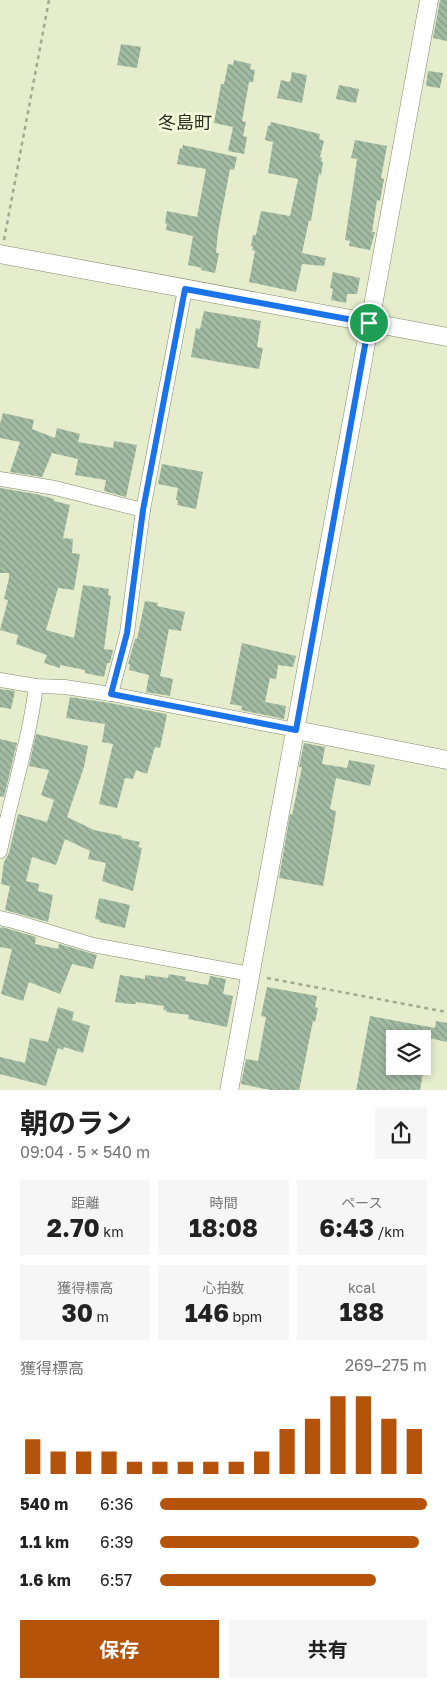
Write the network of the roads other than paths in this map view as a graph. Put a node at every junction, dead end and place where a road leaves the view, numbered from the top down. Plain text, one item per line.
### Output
1 (429, 0) edge
2 (2, 254) edge
3 (185, 289) junction
4 (369, 323) junction
5 (447, 337) edge
6 (0, 479) edge
7 (143, 510) junction
8 (0, 680) edge
9 (36, 686) junction
10 (111, 694) junction
11 (296, 730) junction
12 (447, 760) edge
13 (0, 852) edge
14 (0, 918) edge
15 (250, 974) junction
16 (229, 1090) edge

1 - 4 street
2 - 3 street
3 - 4 street
3 - 7 street
4 - 5 street
4 - 11 street
6 - 7 street
7 - 10 street
8 - 9 street
9 - 10 street
9 - 13 street
10 - 11 street
11 - 12 street
11 - 15 street
14 - 15 street
15 - 16 street

